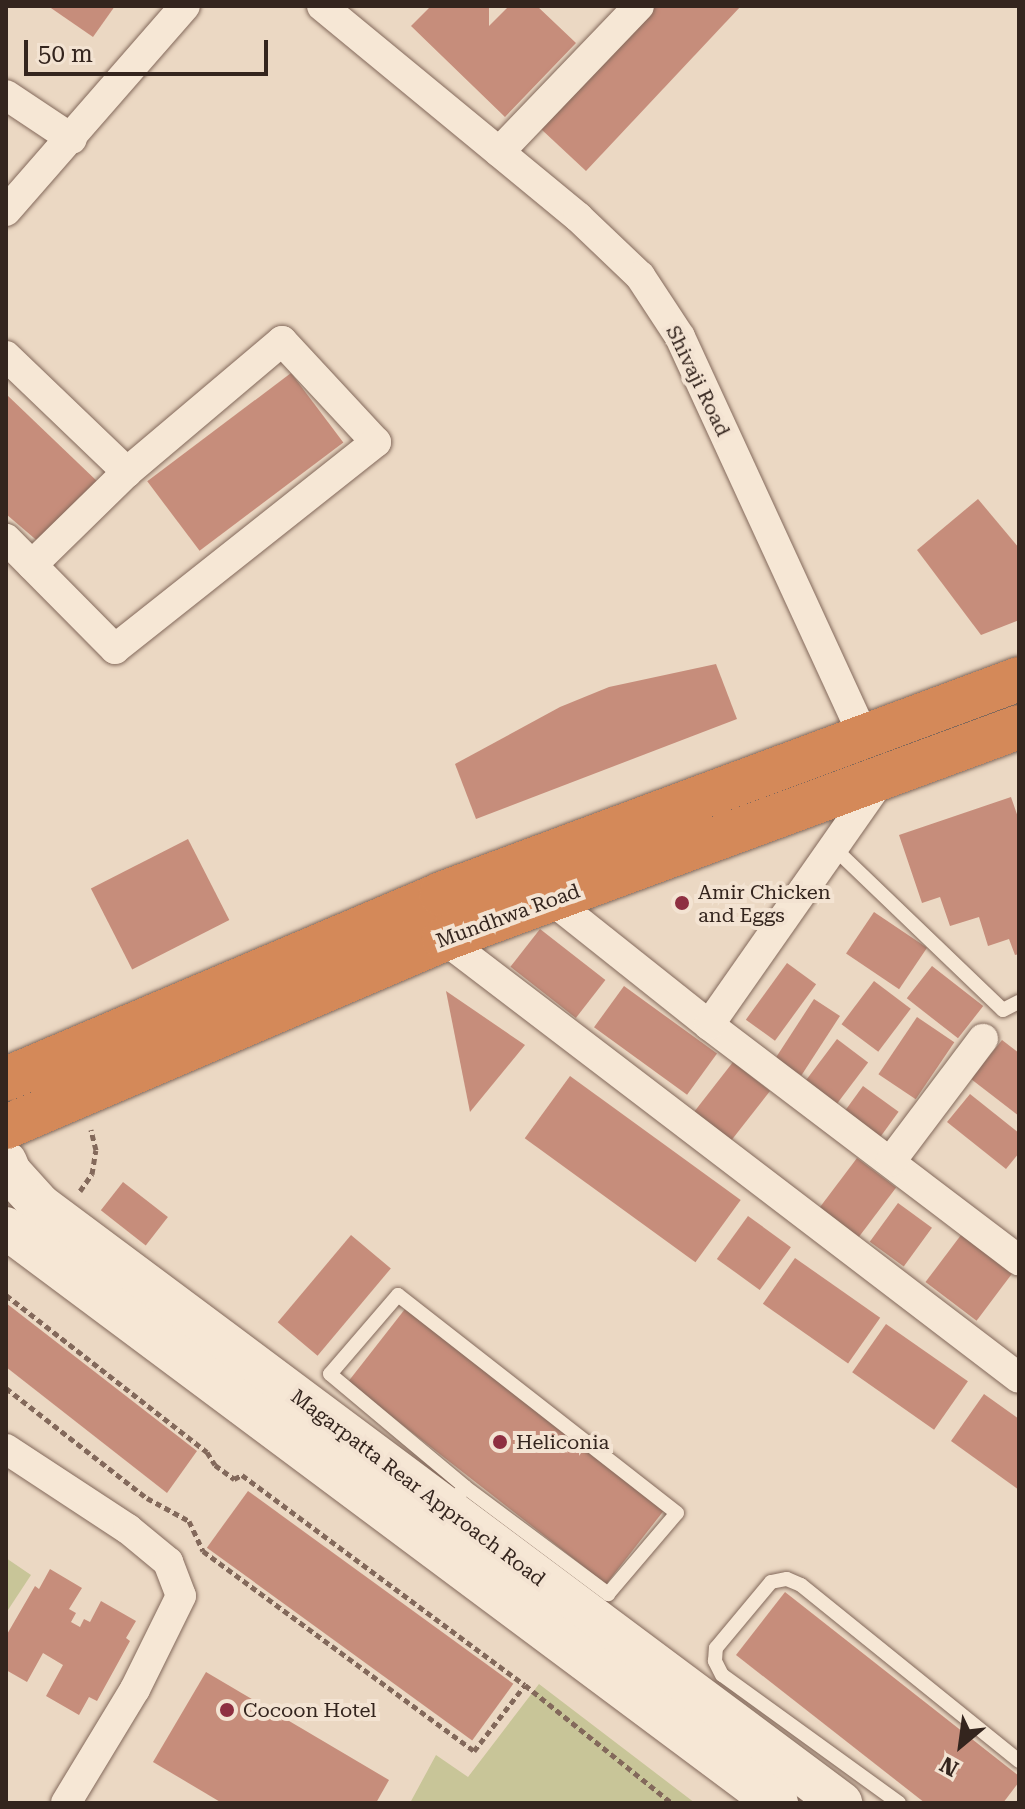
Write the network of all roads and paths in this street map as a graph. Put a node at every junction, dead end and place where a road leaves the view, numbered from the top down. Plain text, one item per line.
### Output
1 (185, 6) edge
2 (639, 6) edge
3 (339, 11) edge
4 (6, 95) edge
5 (72, 139) junction
6 (499, 152) junction
7 (6, 211) edge
8 (6, 356) edge
9 (127, 472) junction
10 (6, 539) edge
11 (32, 565) junction
12 (1019, 679) edge
13 (1019, 727) edge
14 (864, 737) junction
15 (882, 778) junction
16 (834, 848) junction
17 (552, 900) junction
18 (444, 939) junction
19 (1019, 1002) edge
20 (709, 1025) junction
21 (983, 1039) dead end
22 (6, 1079) edge
23 (92, 1122) dead end
24 (6, 1127) edge
25 (891, 1161) junction
26 (6, 1162) edge
27 (74, 1198) dead end
28 (6, 1228) edge
29 (1019, 1260) edge
30 (6, 1295) edge
31 (1019, 1378) edge
32 (6, 1388) edge
33 (6, 1449) edge
34 (456, 1498) junction
35 (525, 1685) junction
36 (1019, 1761) edge
37 (763, 1774) edge
38 (894, 1801) edge
39 (66, 1803) edge
40 (672, 1803) edge
41 (841, 1803) edge

1 - 5 street
2 - 6 street
3 - 6 street, Shivaji Road
4 - 5 street
5 - 7 street
6 - 14 street, Shivaji Road
8 - 9 street
9 - 11 street
9 - 11 street
10 - 11 street
12 - 14 highway
13 - 15 highway, Mundhwa Road
14 - 22 highway
15 - 16 street
15 - 17 highway, Mundhwa Road
16 - 19 lane
16 - 20 street
17 - 18 highway, Mundhwa Road
17 - 20 street
18 - 24 highway, Mundhwa Road
18 - 31 street
20 - 25 street
21 - 25 street
23 - 27 path
25 - 29 street
26 - 34 street, Magarpatta Rear Approach Road
28 - 37 street, Magarpatta Rear Approach Road
30 - 35 path
32 - 35 path
33 - 39 street
34 - 34 lane
34 - 37 street, Magarpatta Rear Approach Road
35 - 40 path
36 - 38 lane
37 - 41 street, Magarpatta Rear Approach Road

